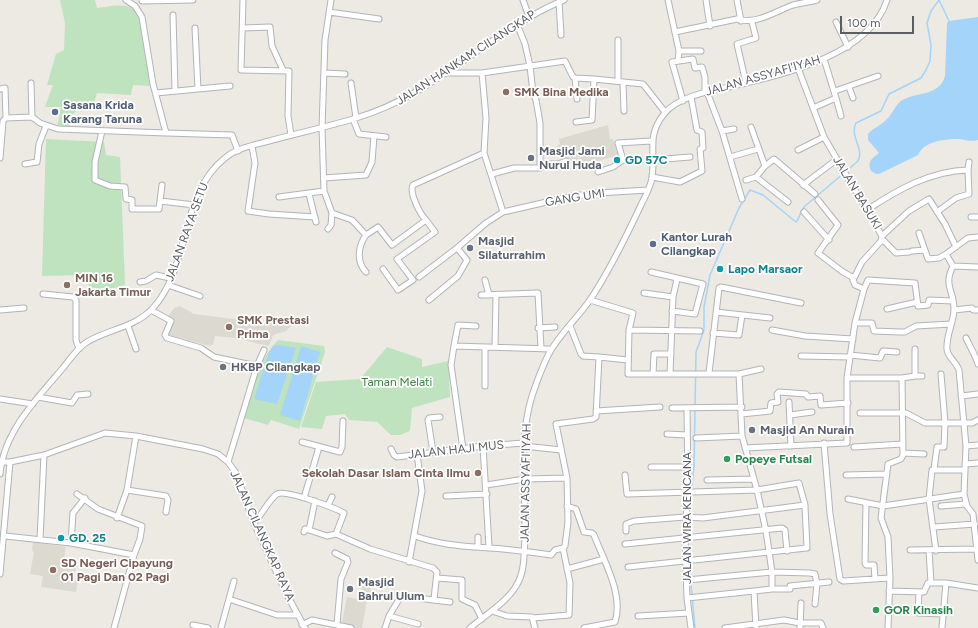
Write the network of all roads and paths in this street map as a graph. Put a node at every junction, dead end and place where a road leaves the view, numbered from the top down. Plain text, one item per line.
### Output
1 (126, 0) edge
2 (142, 0) edge
3 (177, 0) edge
4 (193, 0) edge
5 (243, 0) edge
6 (330, 0) edge
7 (523, 0) edge
8 (668, 0) edge
9 (706, 0) edge
10 (737, 0) edge
11 (817, 0) edge
12 (887, 0) edge
13 (562, 1) edge
14 (329, 12) junction
15 (173, 15) dead end
16 (528, 17) junction
17 (379, 19) dead end
18 (741, 21) junction
19 (752, 22) junction
20 (836, 22) dead end
21 (517, 24) junction
22 (710, 26) junction
23 (195, 28) dead end
24 (243, 28) junction
25 (675, 32) junction
26 (561, 35) dead end
27 (618, 40) dead end
28 (848, 47) junction
29 (679, 51) junction
30 (702, 51) dead end
31 (824, 59) junction
32 (678, 61) junction
33 (530, 66) junction
34 (798, 68) junction
35 (283, 70) junction
36 (324, 73) junction
37 (446, 73) junction
38 (482, 73) junction
39 (345, 74) dead end
40 (878, 76) dead end
41 (575, 78) junction
42 (594, 79) junction
43 (618, 81) junction
44 (624, 82) junction
45 (31, 83) dead end
46 (351, 83) dead end
47 (746, 83) junction
48 (230, 86) dead end
49 (849, 87) junction
50 (0, 88) edge
51 (198, 89) junction
52 (174, 91) junction
53 (835, 91) junction
54 (706, 92) junction
55 (156, 93) junction
56 (691, 97) junction
57 (836, 98) junction
58 (854, 98) dead end
59 (577, 99) dead end
60 (683, 101) junction
61 (813, 108) junction
62 (624, 111) dead end
63 (665, 112) junction
64 (841, 116) dead end
65 (32, 117) junction
66 (6, 118) junction
67 (355, 119) junction
68 (576, 122) dead end
69 (1, 124) edge
70 (46, 126) junction
71 (322, 128) junction
72 (751, 128) dead end
73 (734, 129) dead end
74 (102, 131) junction
75 (722, 131) junction
76 (166, 133) junction
77 (291, 134) junction
78 (374, 136) junction
79 (386, 137) dead end
80 (824, 137) junction
81 (651, 141) junction
82 (252, 146) junction
83 (758, 149) junction
84 (798, 150) dead end
85 (238, 151) junction
86 (484, 153) junction
87 (730, 157) junction
88 (0, 158) edge
89 (690, 158) dead end
90 (653, 160) junction
91 (836, 160) junction
92 (566, 161) dead end
93 (969, 162) dead end
94 (24, 164) dead end
95 (540, 164) junction
96 (765, 166) junction
97 (968, 170) junction
98 (598, 172) dead end
99 (492, 174) junction
100 (652, 177) junction
101 (756, 177) junction
102 (324, 178) junction
103 (746, 180) dead end
104 (162, 185) dead end
105 (803, 185) junction
106 (648, 190) junction
107 (324, 191) junction
108 (309, 194) junction
109 (815, 194) dead end
110 (279, 197) dead end
111 (742, 199) dead end
112 (818, 200) dead end
113 (160, 201) junction
114 (788, 202) dead end
115 (195, 205) junction
116 (867, 210) junction
117 (503, 212) junction
118 (804, 212) dead end
119 (937, 212) junction
120 (332, 213) junction
121 (972, 217) dead end
122 (978, 217) edge
123 (426, 220) junction
124 (328, 229) dead end
125 (919, 233) dead end
126 (366, 235) junction
127 (978, 236) edge
128 (882, 238) junction
129 (829, 240) junction
130 (956, 247) junction
131 (457, 248) junction
132 (925, 250) junction
133 (946, 254) junction
134 (953, 266) junction
135 (978, 267) edge
136 (383, 269) dead end
137 (366, 272) dead end
138 (651, 272) dead end
139 (419, 276) dead end
140 (170, 278) junction
141 (854, 278) junction
142 (677, 279) junction
143 (485, 280) dead end
144 (140, 282) dead end
145 (168, 285) junction
146 (864, 289) junction
147 (644, 293) dead end
148 (43, 294) dead end
149 (481, 295) dead end
150 (489, 295) junction
151 (496, 295) junction
152 (200, 296) dead end
153 (673, 297) junction
154 (429, 300) dead end
155 (590, 300) junction
156 (953, 301) junction
157 (917, 302) junction
158 (801, 303) dead end
159 (24, 308) dead end
160 (887, 309) dead end
161 (0, 310) edge
162 (151, 310) junction
163 (954, 310) junction
164 (978, 310) edge
165 (672, 311) junction
166 (716, 312) junction
167 (742, 315) junction
168 (770, 318) dead end
169 (855, 323) junction
170 (951, 324) junction
171 (128, 326) junction
172 (476, 326) dead end
173 (570, 326) junction
174 (555, 327) dead end
175 (538, 328) junction
176 (629, 330) junction
177 (671, 330) junction
178 (772, 330) dead end
179 (700, 331) dead end
180 (713, 333) junction
181 (966, 338) dead end
182 (853, 339) junction
183 (454, 346) junction
184 (485, 347) junction
185 (495, 347) junction
186 (79, 348) junction
187 (541, 348) junction
188 (136, 349) dead end
189 (552, 349) junction
190 (915, 349) dead end
191 (264, 350) dead end
192 (897, 352) dead end
193 (671, 354) junction
194 (801, 356) dead end
195 (850, 356) junction
196 (599, 357) junction
197 (628, 360) junction
198 (978, 364) edge
199 (257, 366) junction
200 (761, 369) dead end
201 (709, 373) junction
202 (653, 374) junction
203 (670, 374) junction
204 (739, 374) junction
205 (941, 374) dead end
206 (916, 376) junction
207 (922, 376) dead end
208 (847, 378) junction
209 (902, 378) junction
210 (485, 386) dead end
211 (88, 394) dead end
212 (978, 394) edge
213 (962, 396) junction
214 (38, 397) junction
215 (0, 399) edge
216 (789, 402) dead end
217 (848, 403) junction
218 (33, 404) junction
219 (660, 407) dead end
220 (742, 407) junction
221 (672, 408) dead end
222 (687, 409) junction
223 (596, 411) junction
224 (812, 412) dead end
225 (860, 413) dead end
226 (902, 413) junction
227 (742, 414) junction
228 (790, 415) junction
229 (440, 417) dead end
230 (978, 420) edge
231 (344, 421) dead end
232 (945, 423) junction
233 (964, 423) junction
234 (667, 434) dead end
235 (687, 435) junction
236 (136, 436) junction
237 (742, 436) junction
238 (696, 438) dead end
239 (302, 442) dead end
240 (824, 443) junction
241 (902, 444) junction
242 (524, 445) junction
243 (978, 445) edge
244 (483, 446) junction
245 (791, 446) junction
246 (966, 446) junction
247 (319, 447) junction
248 (854, 447) dead end
249 (463, 448) junction
250 (745, 448) junction
251 (391, 449) dead end
252 (561, 450) junction
253 (433, 452) junction
254 (903, 453) junction
255 (417, 454) junction
256 (924, 454) dead end
257 (44, 455) junction
258 (1, 459) edge
259 (10, 462) junction
260 (228, 462) junction
261 (978, 463) edge
262 (965, 464) junction
263 (651, 467) dead end
264 (687, 467) junction
265 (934, 470) junction
266 (965, 470) junction
267 (0, 474) edge
268 (887, 474) junction
269 (625, 475) dead end
270 (846, 475) dead end
271 (567, 478) junction
272 (525, 479) junction
273 (754, 479) junction
274 (708, 480) dead end
275 (486, 485) junction
276 (127, 490) junction
277 (757, 490) junction
278 (691, 491) junction
279 (77, 494) dead end
280 (487, 494) junction
281 (964, 494) junction
282 (446, 496) dead end
283 (332, 497) dead end
284 (85, 498) junction
285 (304, 498) junction
286 (848, 499) dead end
287 (929, 499) junction
288 (315, 501) junction
289 (866, 502) junction
290 (966, 504) junction
291 (328, 505) junction
292 (805, 505) junction
293 (567, 506) junction
294 (883, 506) junction
295 (941, 506) dead end
296 (166, 512) dead end
297 (761, 512) junction
298 (688, 517) junction
299 (117, 518) junction
300 (254, 523) junction
301 (976, 525) edge
302 (934, 526) junction
303 (626, 531) dead end
304 (766, 531) junction
305 (336, 534) junction
306 (5, 536) junction
307 (415, 536) junction
308 (478, 537) dead end
309 (687, 538) junction
310 (40, 539) junction
311 (71, 543) junction
312 (625, 544) dead end
313 (478, 547) junction
314 (488, 548) junction
315 (562, 548) junction
316 (976, 549) junction
317 (910, 550) dead end
318 (930, 550) junction
319 (522, 551) junction
320 (787, 551) junction
321 (936, 551) junction
322 (335, 553) dead end
323 (769, 553) junction
324 (134, 555) junction
325 (978, 556) edge
326 (604, 559) junction
327 (689, 560) junction
328 (978, 560) edge
329 (409, 562) junction
330 (628, 567) dead end
331 (567, 568) junction
332 (772, 572) junction
333 (0, 574) edge
334 (436, 578) junction
335 (890, 578) junction
336 (875, 579) junction
337 (689, 580) junction
338 (234, 581) dead end
339 (829, 582) dead end
340 (929, 583) junction
341 (946, 583) junction
342 (817, 584) junction
343 (978, 588) edge
344 (772, 589) junction
345 (754, 591) junction
346 (889, 591) junction
347 (920, 592) junction
348 (690, 597) junction
349 (228, 599) junction
350 (434, 599) junction
351 (450, 602) dead end
352 (801, 603) dead end
353 (815, 604) dead end
354 (492, 611) junction
355 (690, 613) junction
356 (944, 614) junction
357 (297, 615) junction
358 (389, 616) junction
359 (638, 616) dead end
360 (533, 618) junction
361 (482, 619) junction
362 (337, 624) junction
363 (418, 624) dead end
364 (193, 625) dead end
365 (304, 626) edge
366 (756, 626) edge
367 (800, 626) edge
368 (114, 628) edge
369 (208, 628) edge
370 (220, 628) edge
371 (352, 628) edge
372 (385, 628) edge
373 (470, 628) edge
374 (536, 628) edge
375 (584, 628) edge
376 (691, 628) edge
377 (725, 628) edge
378 (823, 628) edge
379 (888, 628) edge
380 (942, 628) edge

1 - 55 street
2 - 3 street
3 - 4 street
5 - 24 street
6 - 14 street
7 - 16 street
8 - 25 street
9 - 22 street
10 - 18 street
11 - 19 street
12 - 28 street, JALAN ASSYAFI'IYAH
13 - 16 street, JALAN HANKAM CILANGKAP
13 - 26 street
14 - 17 street
14 - 36 street
15 - 52 street
16 - 21 street, JALAN HANKAM CILANGKAP
18 - 19 street
18 - 22 street
19 - 47 street
20 - 28 street
21 - 33 street
21 - 37 street, JALAN HANKAM CILANGKAP
22 - 25 street
23 - 51 street
24 - 35 street
24 - 35 street
25 - 29 street
27 - 43 street
28 - 31 street, JALAN ASSYAFI'IYAH
29 - 30 street
29 - 32 street
31 - 34 street, JALAN ASSYAFI'IYAH
31 - 53 street
32 - 54 street
32 - 60 street
33 - 38 street
33 - 41 street
33 - 95 street
34 - 47 street, JALAN ASSYAFI'IYAH
34 - 61 street, JALAN BASUKI
35 - 77 street
36 - 39 street
36 - 71 street
37 - 38 street
37 - 67 street, JALAN HANKAM CILANGKAP
38 - 86 street
40 - 49 street
41 - 42 street
41 - 59 street
42 - 43 street
42 - 68 street
43 - 44 street
44 - 62 street
44 - 63 street
45 - 65 street
46 - 67 street
47 - 54 street, JALAN ASSYAFI'IYAH
48 - 51 street
49 - 53 street
49 - 58 street
50 - 66 street
51 - 52 street
52 - 55 street
53 - 57 street
54 - 56 street, JALAN ASSYAFI'IYAH
54 - 75 street
55 - 76 street
56 - 60 street, JALAN ASSYAFI'IYAH
56 - 100 street
57 - 61 street
57 - 64 street
60 - 63 street, JALAN ASSYAFI'IYAH
61 - 80 street, JALAN BASUKI
63 - 81 street, JALAN ASSYAFI'IYAH
65 - 66 street
65 - 70 street
66 - 69 street
67 - 71 street, JALAN HANKAM CILANGKAP
67 - 78 street
69 - 88 street
70 - 74 street
70 - 94 street
71 - 77 street, JALAN RAYA SETU
71 - 102 street
72 - 83 street
73 - 75 street
74 - 76 street
74 - 113 street
75 - 87 street
76 - 85 street
77 - 82 street, JALAN RAYA SETU
78 - 79 street
78 - 102 street
80 - 84 street
80 - 91 street, JALAN BASUKI
81 - 90 street, JALAN ASSYAFI'IYAH
81 - 98 street
82 - 85 street, JALAN RAYA SETU
82 - 108 street
83 - 87 street
83 - 96 street
85 - 115 street, JALAN RAYA SETU
86 - 99 street
86 - 123 street
87 - 111 street
89 - 90 street
90 - 100 street, JALAN ASSYAFI'IYAH
91 - 105 street
91 - 116 street, JALAN BASUKI
92 - 95 street
93 - 97 street
95 - 99 street
96 - 101 street
96 - 105 street
97 - 116 street
97 - 119 street
99 - 117 street
100 - 106 street, JALAN ASSYAFI'IYAH
101 - 103 street
101 - 114 street
102 - 107 street
104 - 113 street
105 - 109 street
106 - 117 street, GANG UMI
106 - 155 street, JALAN ASSYAFI'IYAH
107 - 108 street
107 - 120 street
108 - 110 street
112 - 129 street
113 - 115 street
115 - 140 street, JALAN RAYA SETU
116 - 128 street, JALAN BASUKI
117 - 131 street
118 - 129 street
119 - 128 street
119 - 130 street
120 - 124 street
120 - 126 street
121 - 122 street
123 - 126 street
123 - 136 street
125 - 132 street
126 - 137 street
127 - 130 street
128 - 132 street
128 - 141 street, JALAN BASUKI
129 - 141 street
130 - 133 street
131 - 139 street
131 - 154 street
132 - 133 street
133 - 134 street
134 - 135 street
134 - 156 street
138 - 142 street
140 - 144 street
140 - 145 street, JALAN RAYA SETU
141 - 146 street
142 - 153 street
142 - 165 street
143 - 150 street
145 - 152 street
145 - 162 street, JALAN RAYA SETU
146 - 157 street
146 - 169 street
147 - 153 street
148 - 186 street
149 - 150 street
150 - 151 street
151 - 175 street
151 - 185 street
153 - 165 street
155 - 173 street, JALAN ASSYAFI'IYAH
155 - 176 street
156 - 157 street
156 - 163 street
157 - 160 street
158 - 166 street
159 - 161 street
162 - 171 street, JALAN RAYA SETU
162 - 199 street
163 - 164 street
163 - 170 street
165 - 177 street
166 - 167 street
166 - 180 street
167 - 168 street
167 - 180 street
169 - 170 street
169 - 182 street
170 - 213 street
171 - 186 street, JALAN RAYA SETU
171 - 188 street
172 - 183 street
173 - 189 street, JALAN ASSYAFI'IYAH
173 - 196 street
174 - 175 street
175 - 187 street
176 - 177 street
176 - 197 street
177 - 179 street
177 - 193 street
178 - 182 street
180 - 201 street
181 - 198 street
182 - 195 street
183 - 184 street
183 - 249 street
184 - 185 street
184 - 210 street
185 - 187 street
186 - 214 street, JALAN RAYA SETU
187 - 189 street
189 - 242 street, JALAN ASSYAFI'IYAH
190 - 206 street
191 - 199 street
192 - 195 street
193 - 202 street
193 - 203 street
194 - 195 street
195 - 208 street
196 - 197 street
196 - 223 street
197 - 202 street
199 - 260 street
200 - 204 street
201 - 203 street
201 - 204 street
202 - 203 street
204 - 220 street
205 - 232 street
206 - 207 street
206 - 209 street
208 - 209 street
208 - 217 street
209 - 226 street
211 - 214 street
212 - 213 street
213 - 233 street
214 - 218 street, JALAN RAYA SETU
215 - 218 street
216 - 228 street
217 - 227 street
217 - 240 street
218 - 258 street, JALAN RAYA SETU
219 - 223 street
220 - 222 street
220 - 227 street
221 - 222 street
222 - 235 street, JALAN WIRA KENCANA
223 - 252 street
224 - 228 street
225 - 226 street
226 - 232 street
226 - 241 street
227 - 237 street
228 - 245 street
229 - 253 street
230 - 233 street
231 - 247 street
232 - 233 street
232 - 265 street
233 - 246 street
234 - 235 street
235 - 264 street, JALAN WIRA KENCANA
236 - 257 street, JALAN CILANGKAP RAYA
236 - 260 street, JALAN CILANGKAP RAYA
236 - 276 street
237 - 238 street
237 - 250 street
239 - 247 street
240 - 245 street
240 - 336 street
241 - 248 street
241 - 254 street
242 - 244 street, JALAN HAJI MUS
242 - 252 street, JALAN HAJI MUS
242 - 272 street, JALAN ASSYAFI'IYAH
243 - 246 street
244 - 249 street, JALAN HAJI MUS
244 - 275 street
245 - 250 street
246 - 262 street
247 - 285 street
249 - 253 street, JALAN HAJI MUS
250 - 273 street
251 - 255 street, JALAN HAJI MUS
252 - 271 street
253 - 255 street, JALAN HAJI MUS
254 - 256 street
254 - 268 street
255 - 307 street
257 - 259 street, JALAN CILANGKAP RAYA
257 - 310 street
258 - 259 street, JALAN CILANGKAP RAYA
258 - 267 street
259 - 306 street
260 - 300 street, JALAN CILANGKAP RAYA
261 - 262 street
262 - 266 street
263 - 264 street
264 - 278 street, JALAN WIRA KENCANA
265 - 266 street
265 - 287 street
266 - 281 street
268 - 270 street
268 - 294 street
269 - 278 street
271 - 272 street
271 - 293 street
272 - 275 street
272 - 319 street, JALAN ASSYAFI'IYAH
273 - 274 street
273 - 277 street
275 - 280 street
276 - 296 street
276 - 299 street
277 - 278 street
277 - 292 street
277 - 297 street
278 - 298 street, JALAN WIRA KENCANA
279 - 284 street
280 - 282 street
280 - 314 street
281 - 287 street
281 - 290 street
283 - 291 street
284 - 299 street
284 - 311 street
285 - 288 street
285 - 300 street
286 - 289 street
287 - 294 street
287 - 302 street
288 - 291 street
288 - 305 street
289 - 294 street
289 - 336 street
290 - 295 street
290 - 301 street
291 - 305 street
292 - 297 street
292 - 320 street
293 - 315 street
293 - 326 street
294 - 335 street
297 - 298 street
297 - 304 street
298 - 303 street
298 - 309 street, JALAN WIRA KENCANA
299 - 324 street
300 - 357 street, JALAN CILANGKAP RAYA
301 - 302 street
301 - 316 street
302 - 321 street
304 - 309 street
304 - 320 street
304 - 323 street
305 - 329 street
306 - 310 street
306 - 333 street
307 - 313 street
307 - 329 street
308 - 313 street
309 - 312 street
309 - 327 street, JALAN WIRA KENCANA
310 - 311 street
311 - 324 street
313 - 314 street
314 - 319 street
315 - 319 street
315 - 331 street
316 - 321 street
316 - 325 street
317 - 318 street
318 - 321 street
318 - 340 street
319 - 354 street, JALAN ASSYAFI'IYAH
320 - 323 street
322 - 362 street
323 - 327 street
323 - 332 street
324 - 368 street
325 - 328 street
326 - 331 street
326 - 375 street
327 - 330 street
327 - 337 street, JALAN WIRA KENCANA
329 - 334 street
331 - 360 street
332 - 337 street
332 - 342 street
332 - 344 street
334 - 350 street
334 - 361 street
335 - 336 street
335 - 346 street
337 - 348 street, JALAN WIRA KENCANA
338 - 349 street
339 - 342 street
340 - 341 street
340 - 347 street
341 - 343 street
341 - 356 street
342 - 344 street
342 - 353 street
344 - 345 street
345 - 348 street
345 - 366 street
346 - 347 street
346 - 379 street
347 - 356 street
348 - 355 street, JALAN WIRA KENCANA
349 - 357 street
349 - 370 street
350 - 351 street
350 - 358 street
352 - 367 street
354 - 360 street
354 - 361 street, JALAN ASSYAFI'IYAH
355 - 359 street
355 - 376 street, JALAN WIRA KENCANA
356 - 380 street
357 - 365 street, JALAN CILANGKAP RAYA
358 - 363 street
358 - 372 street
360 - 374 street
361 - 373 street, JALAN ASSYAFI'IYAH
362 - 365 street
362 - 371 street
364 - 369 street
366 - 367 street
366 - 377 street
367 - 378 street

